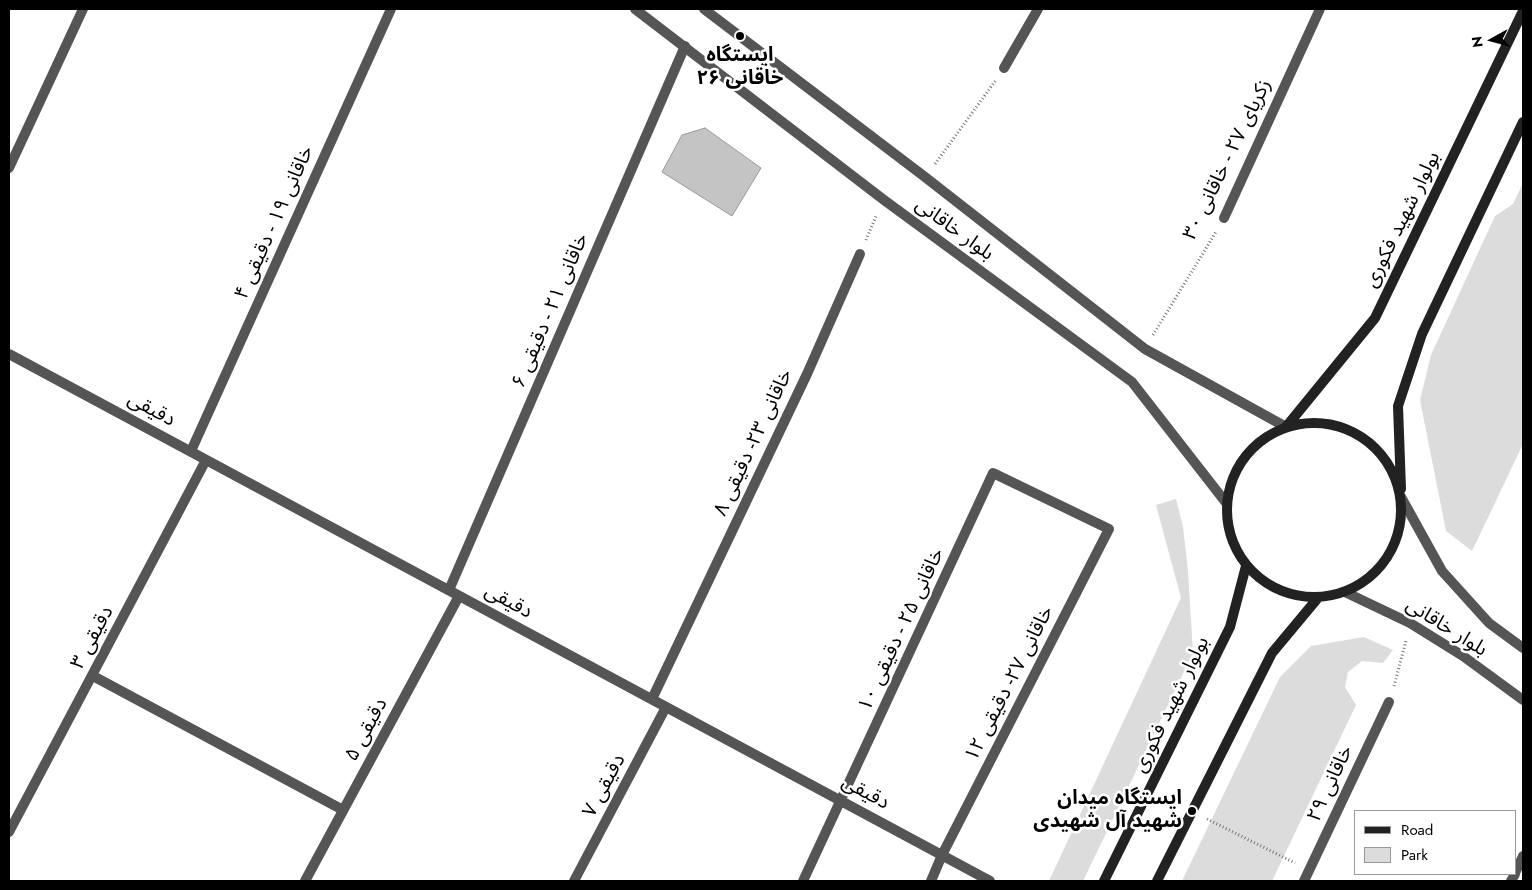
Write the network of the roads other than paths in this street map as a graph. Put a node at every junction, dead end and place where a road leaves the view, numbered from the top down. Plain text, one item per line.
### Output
1 (83, 9) edge
2 (391, 9) edge
3 (635, 9) edge
4 (704, 9) edge
5 (1038, 9) edge
6 (1320, 9) edge
7 (1523, 11) edge
8 (684, 46) junction
9 (1004, 68) road end
10 (1523, 122) edge
11 (9, 168) edge
12 (1224, 218) road end
13 (860, 254) road end
14 (9, 354) edge
15 (1286, 427) junction
16 (191, 451) junction
17 (206, 460) junction
18 (1401, 497) junction
19 (1227, 504) junction
20 (1109, 529) joint
21 (1246, 566) junction
22 (449, 590) junction
23 (1347, 593) junction
24 (459, 596) junction
25 (1317, 599) junction
26 (1523, 648) edge
27 (92, 676) junction
28 (652, 699) junction
29 (1523, 700) edge
30 (1389, 702) road end
31 (666, 707) junction
32 (842, 801) junction
33 (343, 810) junction
34 (9, 832) edge
35 (942, 855) junction
36 (1523, 856) edge
37 (1517, 869) edge
38 (305, 881) edge
39 (574, 881) edge
40 (803, 881) edge
41 (931, 881) edge
42 (990, 881) edge
43 (1104, 881) edge
44 (1157, 881) edge
45 (1304, 881) edge

1 - 11 street
2 - 16 street, خاقانی ۱۹ - دقیقی ۴
3 - 8 street, بلوار خاقانی
4 - 15 street, بلوار خاقانی
5 - 9 street
6 - 12 street, زکریای ۲۷ - خاقانی ۳۰
7 - 15 main road, بولوار شهید فکوری
8 - 19 street, بلوار خاقانی
8 - 22 street, خاقانی ۲۱ - دقیقی ۶
10 - 18 main road
13 - 28 street, خاقانی ۲۳- دقیقی ۸
14 - 16 street, دقیقی
15 - 18 main road
15 - 19 main road
16 - 17 street, دقیقی
17 - 22 street, دقیقی
17 - 27 street, دقیقی ۳
18 - 23 main road
18 - 26 street, بلوار خاقانی
19 - 21 main road
20 - 32 street, خاقانی ۲۵ - دقیقی ۱۰
20 - 35 street, خاقانی ۲۷- دقیقی ۱۲
21 - 25 main road
21 - 43 main road, بولوار شهید فکوری
22 - 24 street, دقیقی
23 - 25 main road
23 - 29 street, بلوار خاقانی
24 - 28 street, دقیقی
24 - 33 street, دقیقی ۵
25 - 44 main road
27 - 33 street
27 - 34 street, دقیقی ۳
28 - 31 street, دقیقی
30 - 45 street, خاقانی ۲۹
31 - 32 street, دقیقی
31 - 39 street, دقیقی ۷
32 - 35 street, دقیقی
32 - 40 street, خاقانی ۲۵ - دقیقی ۱۰
33 - 38 street, دقیقی ۵
35 - 41 street, خاقانی ۲۷- دقیقی ۱۲
35 - 42 street, دقیقی
36 - 37 street

